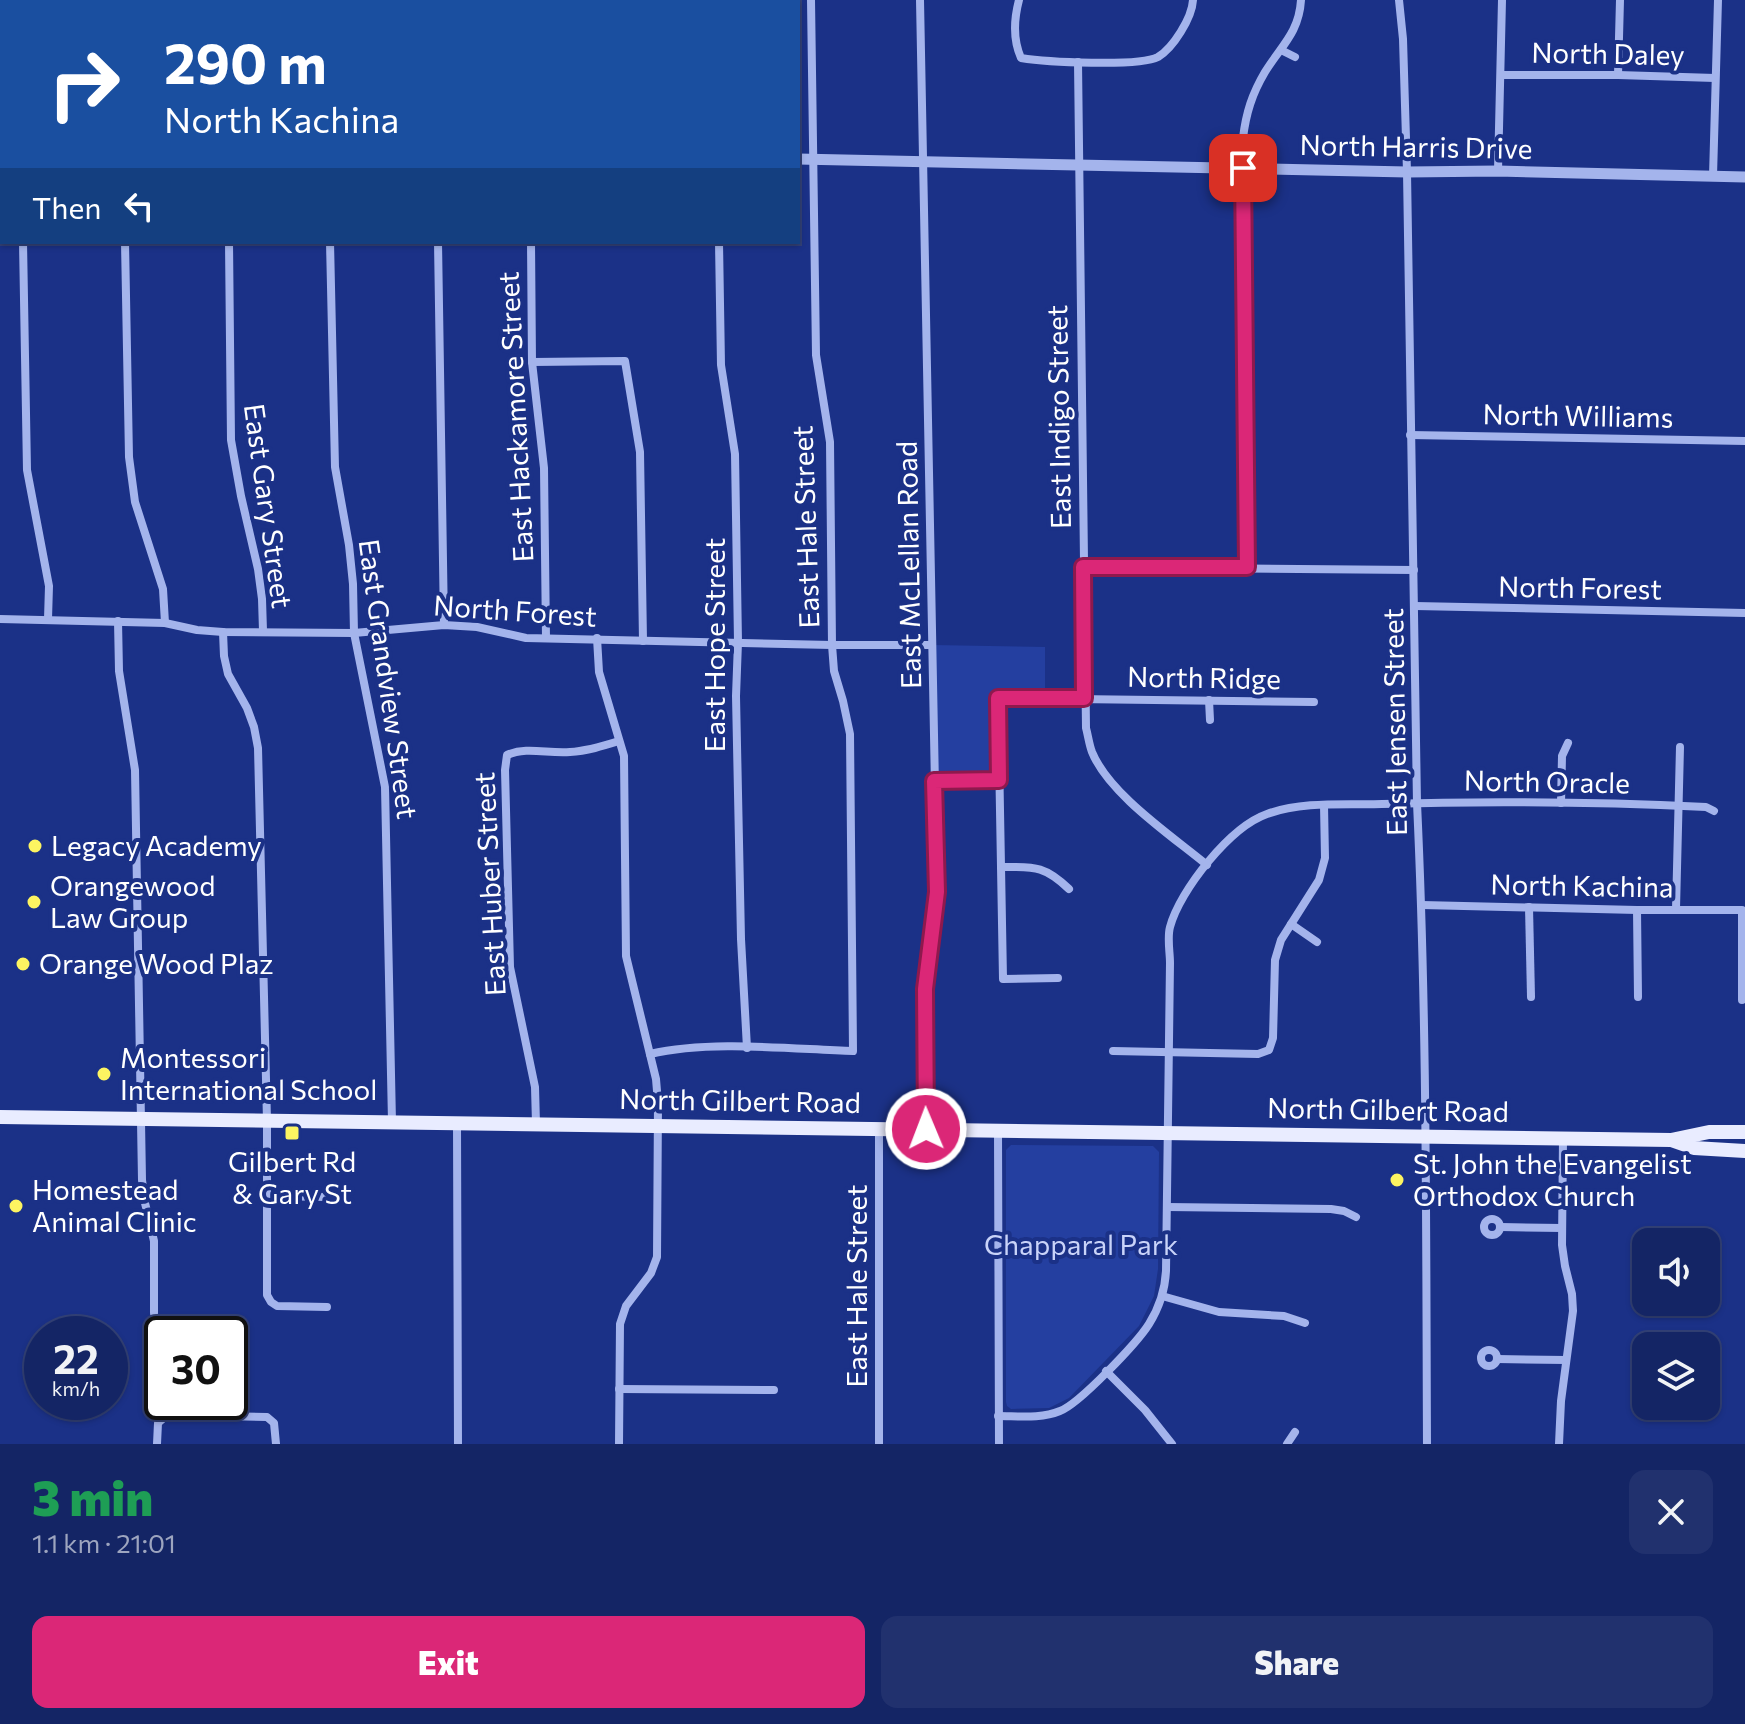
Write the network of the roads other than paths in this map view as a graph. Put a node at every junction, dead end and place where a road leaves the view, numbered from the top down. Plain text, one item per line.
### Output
1 (811, 0) edge
2 (920, 0) edge
3 (1019, 0) edge
4 (1193, 0) edge
5 (1301, 0) edge
6 (1399, 0) edge
7 (1502, 0) edge
8 (1620, 0) edge
9 (1718, 0) edge
10 (1281, 50) junction
11 (1295, 57) dead end
12 (1078, 62) junction
13 (1501, 75) junction
14 (1618, 75) junction
15 (1715, 78) junction
16 (800, 159) edge
17 (813, 159) junction
18 (923, 161) junction
19 (1078, 165) junction
20 (1243, 168) junction
21 (1498, 171) junction
22 (1407, 172) junction
23 (1713, 176) junction
24 (1745, 177) edge
25 (23, 244) edge
26 (125, 244) edge
27 (229, 244) edge
28 (330, 244) edge
29 (438, 244) edge
30 (531, 244) edge
31 (719, 244) edge
32 (532, 362) junction
33 (1410, 435) junction
34 (1745, 441) edge
35 (1083, 567) junction
36 (1247, 567) junction
37 (1414, 570) junction
38 (1415, 606) junction
39 (1745, 613) edge
40 (0, 619) edge
41 (48, 619) junction
42 (118, 621) junction
43 (165, 623) junction
44 (444, 625) junction
45 (263, 631) junction
46 (223, 632) junction
47 (354, 633) junction
48 (546, 638) junction
49 (597, 638) junction
50 (643, 641) junction
51 (738, 642) junction
52 (832, 645) junction
53 (932, 645) junction
54 (1084, 698) junction
55 (1209, 700) junction
56 (1314, 702) dead end
57 (1210, 720) dead end
58 (619, 741) junction
59 (1568, 743) dead end
60 (1680, 747) dead end
61 (999, 780) junction
62 (934, 781) junction
63 (1417, 803) junction
64 (1561, 803) junction
65 (1324, 805) junction
66 (1677, 806) junction
67 (1714, 811) dead end
68 (1207, 865) junction
69 (1001, 867) junction
70 (1069, 889) dead end
71 (1422, 905) junction
72 (1529, 907) junction
73 (1676, 909) junction
74 (1637, 910) junction
75 (1291, 924) junction
76 (1317, 942) dead end
77 (1058, 978) dead end
78 (1531, 997) dead end
79 (1638, 997) dead end
80 (1742, 1000) dead end
81 (747, 1048) junction
82 (1113, 1051) dead end
83 (1169, 1052) junction
84 (650, 1054) junction
85 (0, 1117) edge
86 (142, 1118) junction
87 (267, 1121) junction
88 (392, 1122) junction
89 (457, 1123) junction
90 (536, 1124) junction
91 (658, 1126) junction
92 (879, 1129) junction
93 (926, 1129) junction
94 (998, 1130) junction
95 (1745, 1132) edge
96 (1168, 1133) junction
97 (1426, 1136) junction
98 (1563, 1138) junction
99 (1671, 1140) junction
100 (1745, 1151) edge
101 (267, 1196) junction
102 (327, 1197) dead end
103 (1167, 1207) junction
104 (1356, 1217) dead end
105 (1501, 1227) dead end
106 (1562, 1228) junction
107 (1162, 1296) junction
108 (327, 1307) dead end
109 (154, 1313) dead end
110 (1305, 1323) dead end
111 (1497, 1359) dead end
112 (1566, 1360) junction
113 (1106, 1371) junction
114 (619, 1389) junction
115 (774, 1390) dead end
116 (998, 1416) junction
117 (1295, 1432) dead end
118 (157, 1444) edge
119 (276, 1444) edge
120 (458, 1444) edge
121 (619, 1444) edge
122 (879, 1444) edge
123 (999, 1444) edge
124 (1172, 1444) edge
125 (1287, 1444) edge
126 (1427, 1444) edge
127 (1559, 1444) edge

1 - 17 street, East Hale Street
2 - 18 street, East McLellan Road
3 - 12 street
4 - 12 street
5 - 10 street
6 - 22 street, East Jensen Street
7 - 13 street
8 - 14 street
9 - 15 street
10 - 11 street
10 - 20 street
12 - 19 street, East Indigo Street
13 - 14 street, North Daley
13 - 21 street
14 - 15 street, North Daley
15 - 23 street
16 - 17 street, North Harris Drive
17 - 18 street, North Harris Drive
17 - 52 street, East Hale Street
18 - 19 street, North Harris Drive
18 - 53 street, East McLellan Road
19 - 20 street, North Harris Drive
19 - 35 street, East Indigo Street
20 - 22 street, North Harris Drive
20 - 36 street
21 - 22 street, North Harris Drive
21 - 23 street, North Harris Drive
22 - 33 street, East Jensen Street
23 - 24 street, North Harris Drive
25 - 41 street
26 - 43 street
27 - 45 street, East Gary Street
28 - 47 street, East Grandview Street
29 - 44 street
30 - 32 street, East Hackamore Street
31 - 51 street, East Hope Street
32 - 48 street, East Hackamore Street
32 - 50 street
33 - 34 street, North Williams
33 - 37 street, East Jensen Street
35 - 36 street
35 - 54 street, East Indigo Street
36 - 37 street
37 - 38 street, East Jensen Street
38 - 39 street, North Forest
38 - 63 street, East Jensen Street
40 - 41 street, North Forest
41 - 42 street, North Forest
42 - 43 street, North Forest
42 - 86 street
43 - 46 street, North Forest
44 - 47 street, North Forest
44 - 48 street, North Forest
45 - 46 street, North Forest
45 - 47 street, North Forest
46 - 87 street
47 - 88 street, East Grandview Street
48 - 49 street, North Forest
49 - 50 street, North Forest
49 - 58 street
50 - 51 street, North Forest
51 - 52 street, North Forest
51 - 81 street, East Hope Street
52 - 53 street, North Forest
52 - 81 street, East Hale Street
53 - 62 street, East McLellan Road
54 - 55 street, North Ridge
54 - 61 street, North Ridge
54 - 68 street, East Indigo Street
55 - 56 street, North Ridge
55 - 57 street
58 - 84 street
58 - 90 street, East Huber Street
59 - 64 street
60 - 66 street
61 - 62 street
61 - 69 street
62 - 93 street, East McLellan Road
63 - 64 street, North Oracle
63 - 65 street
63 - 71 street, East Jensen Street
64 - 66 street, North Oracle
65 - 68 street
65 - 75 street
66 - 67 street, North Oracle
66 - 73 street
68 - 83 street
69 - 70 street
69 - 77 street
71 - 72 street, North Kachina
71 - 97 street, East Jensen Street
72 - 74 street, North Kachina
72 - 78 street
73 - 74 street, North Kachina
73 - 80 street, North Kachina
74 - 79 street
75 - 76 street
75 - 83 street
81 - 84 street
82 - 83 street
83 - 96 street
84 - 91 street
85 - 86 main road, North Gilbert Road
86 - 87 main road, North Gilbert Road
86 - 109 street
87 - 88 main road, North Gilbert Road
87 - 101 street
88 - 89 main road, North Gilbert Road
89 - 90 main road, North Gilbert Road
89 - 120 street
90 - 91 main road, North Gilbert Road
91 - 92 main road, North Gilbert Road
91 - 114 street
92 - 93 main road, North Gilbert Road
92 - 122 street, East Hale Street
93 - 94 main road, North Gilbert Road
94 - 96 main road, North Gilbert Road
94 - 116 street
95 - 99 main road, North Gilbert Road
96 - 97 main road, North Gilbert Road
96 - 103 street
97 - 98 main road, North Gilbert Road
97 - 126 street, East Jensen Street
98 - 99 main road, North Gilbert Road
98 - 106 street
99 - 100 main road, North Gilbert Road
101 - 102 street
101 - 108 street
103 - 104 street
103 - 107 street
105 - 106 street
106 - 112 street
107 - 110 street
107 - 113 street
111 - 112 street
112 - 127 street
113 - 116 street
113 - 124 street
114 - 115 street
114 - 121 street
116 - 123 street
117 - 125 street
118 - 119 street

